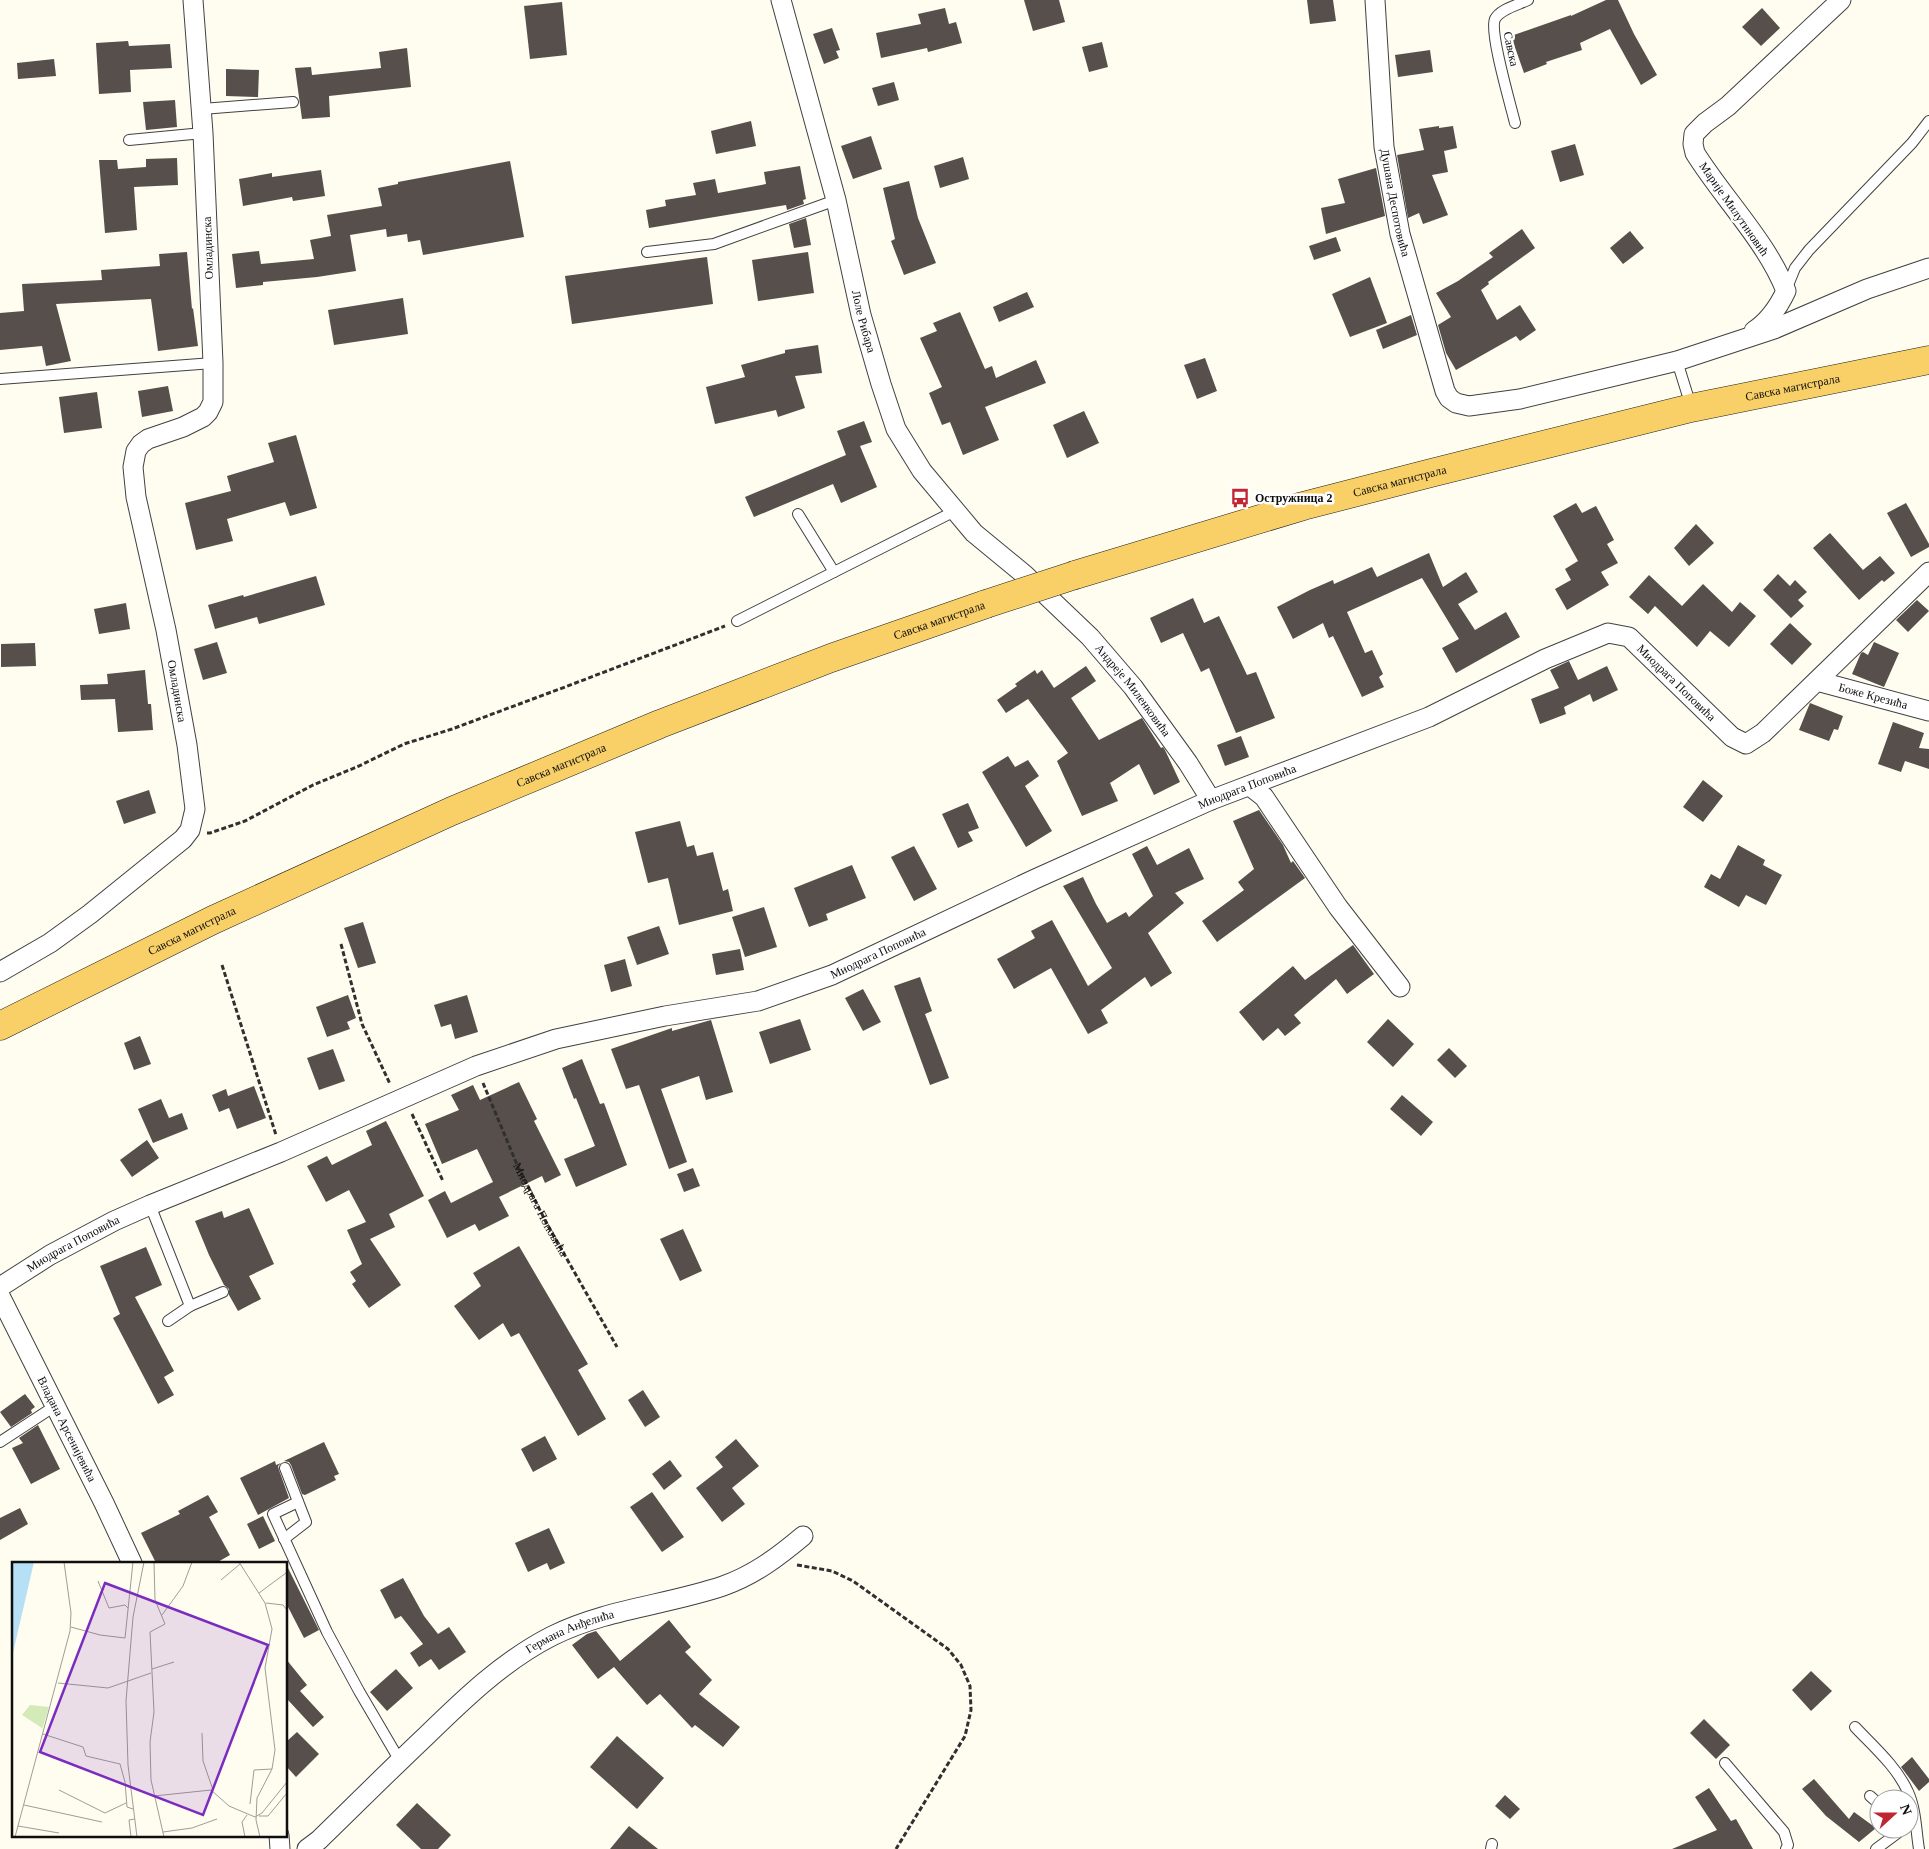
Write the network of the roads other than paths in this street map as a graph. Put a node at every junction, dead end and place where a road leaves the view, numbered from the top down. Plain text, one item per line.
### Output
1 (194, 0) edge
2 (781, 0) edge
3 (1375, 0) edge
4 (1528, 0) edge
5 (1840, 0) edge
6 (293, 102) dead end
7 (202, 109) junction
8 (1929, 120) edge
9 (1515, 123) dead end
10 (203, 133) junction
11 (129, 140) dead end
12 (836, 200) junction
13 (647, 252) dead end
14 (1929, 268) edge
15 (1786, 290) junction
16 (1740, 340) junction
17 (1929, 360) edge
18 (213, 362) junction
19 (1677, 362) junction
20 (0, 378) edge
21 (1692, 408) junction
22 (954, 511) junction
23 (798, 514) dead end
24 (834, 572) junction
25 (1929, 572) edge
26 (1042, 591) joint
27 (737, 622) road end
28 (1817, 681) junction
29 (1929, 711) edge
30 (1250, 786) junction
31 (1211, 800) junction
32 (0, 972) edge
33 (1400, 987) dead end
34 (0, 1026) edge
35 (150, 1204) junction
36 (0, 1287) edge
37 (223, 1292) dead end
38 (0, 1296) edge
39 (190, 1306) junction
40 (168, 1321) dead end
41 (55, 1406) junction
42 (0, 1442) edge
43 (285, 1468) dead end
44 (298, 1502) junction
45 (803, 1536) dead end
46 (284, 1539) junction
47 (132, 1562) edge
48 (1855, 1727) dead end
49 (400, 1761) junction
50 (1725, 1763) dead end
51 (279, 1836) edge
52 (1889, 1839) edge
53 (280, 1849) edge
54 (307, 1849) edge
55 (1786, 1849) edge
56 (1876, 1849) edge
57 (1919, 1849) edge

1 - 7 street, Омладинска
2 - 12 street, Лоле Рибара
3 - 19 street, Душана Деспотовића
4 - 9 lane, Савска
5 - 15 street, Марије Милутиновић
6 - 7 lane
7 - 10 street, Омладинска
8 - 15 lane
10 - 11 lane
10 - 18 street, Омладинска
12 - 13 lane
12 - 22 street, Лоле Рибара
14 - 16 street
15 - 16 street
16 - 19 street
17 - 21 main road, Савска магистрала
18 - 20 lane
18 - 32 street, Омладинска
19 - 21 lane
21 - 34 main road, Савска магистрала, bridge
22 - 24 lane
22 - 26 street, Лоле Рибара
23 - 24 lane
24 - 27 lane
25 - 28 street, Миодрага Поповића
26 - 31 street, Андреје Миленковића
28 - 29 street, Боже Крезића
28 - 30 street, Миодрага Поповића
30 - 31 street, Миодрага Поповића
30 - 33 street
31 - 35 street, Миодрага Поповића
35 - 36 street, Миодрага Поповића
35 - 39 lane
37 - 39 lane
38 - 41 street, Владана Арсенијевића
39 - 40 lane
41 - 42 lane
41 - 47 street, Владана Арсенијевића
43 - 44 lane
44 - 46 lane
44 - 46 lane
45 - 49 street, Германа Анђелића
46 - 49 lane
48 - 57 lane
49 - 54 street, Германа Анђелића
50 - 55 lane
51 - 53 street
52 - 56 lane

